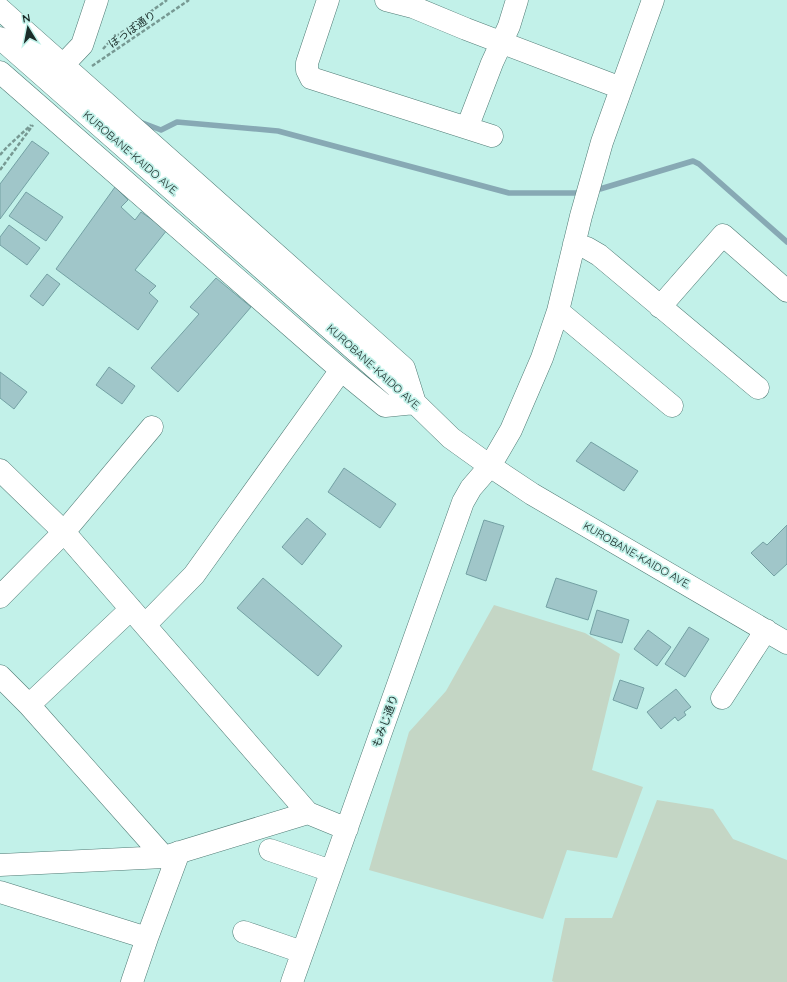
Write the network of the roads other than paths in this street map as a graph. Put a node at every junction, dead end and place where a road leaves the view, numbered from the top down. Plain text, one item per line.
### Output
1 (97, 0) edge
2 (328, 0) edge
3 (386, 0) edge
4 (518, 0) edge
5 (653, 0) edge
6 (0, 9) edge
7 (0, 38) edge
8 (501, 42) junction
9 (63, 65) junction
10 (0, 72) edge
11 (622, 88) junction
12 (467, 128) junction
13 (492, 136) dead end
14 (574, 244) junction
15 (787, 291) edge
16 (660, 307) junction
17 (558, 311) junction
18 (341, 370) junction
19 (758, 388) dead end
20 (415, 403) junction
21 (672, 406) dead end
22 (152, 426) dead end
23 (490, 466) junction
24 (0, 470) edge
25 (64, 532) junction
26 (0, 597) edge
27 (138, 617) junction
28 (766, 630) junction
29 (787, 643) edge
30 (0, 676) edge
31 (722, 698) dead end
32 (29, 705) junction
33 (308, 813) junction
34 (347, 829) junction
35 (270, 850) dead end
36 (172, 855) junction
37 (0, 865) edge
38 (331, 871) junction
39 (0, 892) edge
40 (244, 932) dead end
41 (147, 938) junction
42 (302, 952) junction
43 (132, 982) edge
44 (292, 982) edge

1 - 9 street
2 - 12 street
3 - 8 street
4 - 8 street
5 - 11 street, もみじ通り
6 - 9 street
7 - 20 street, KUROBANE-KAIDO AVE.
8 - 11 street
8 - 12 street
9 - 20 street
10 - 18 street
11 - 14 street, もみじ通り
12 - 13 street
14 - 16 street
14 - 17 street, もみじ通り
15 - 16 street
16 - 19 street
17 - 21 street
17 - 23 street, もみじ通り
18 - 20 street
18 - 27 street
20 - 23 street, KUROBANE-KAIDO AVE.
22 - 25 street
23 - 28 street, KUROBANE-KAIDO AVE.
23 - 34 street, もみじ通り
24 - 25 street
25 - 26 street
25 - 27 street
27 - 32 street
27 - 33 street
28 - 29 street, KUROBANE-KAIDO AVE.
28 - 31 street
30 - 32 street
32 - 36 street
33 - 34 street
33 - 36 street
34 - 38 street, もみじ通り
35 - 38 street
36 - 37 street
36 - 41 street
38 - 42 street, もみじ通り
39 - 41 street
40 - 42 street
41 - 43 street
42 - 44 street, もみじ通り

